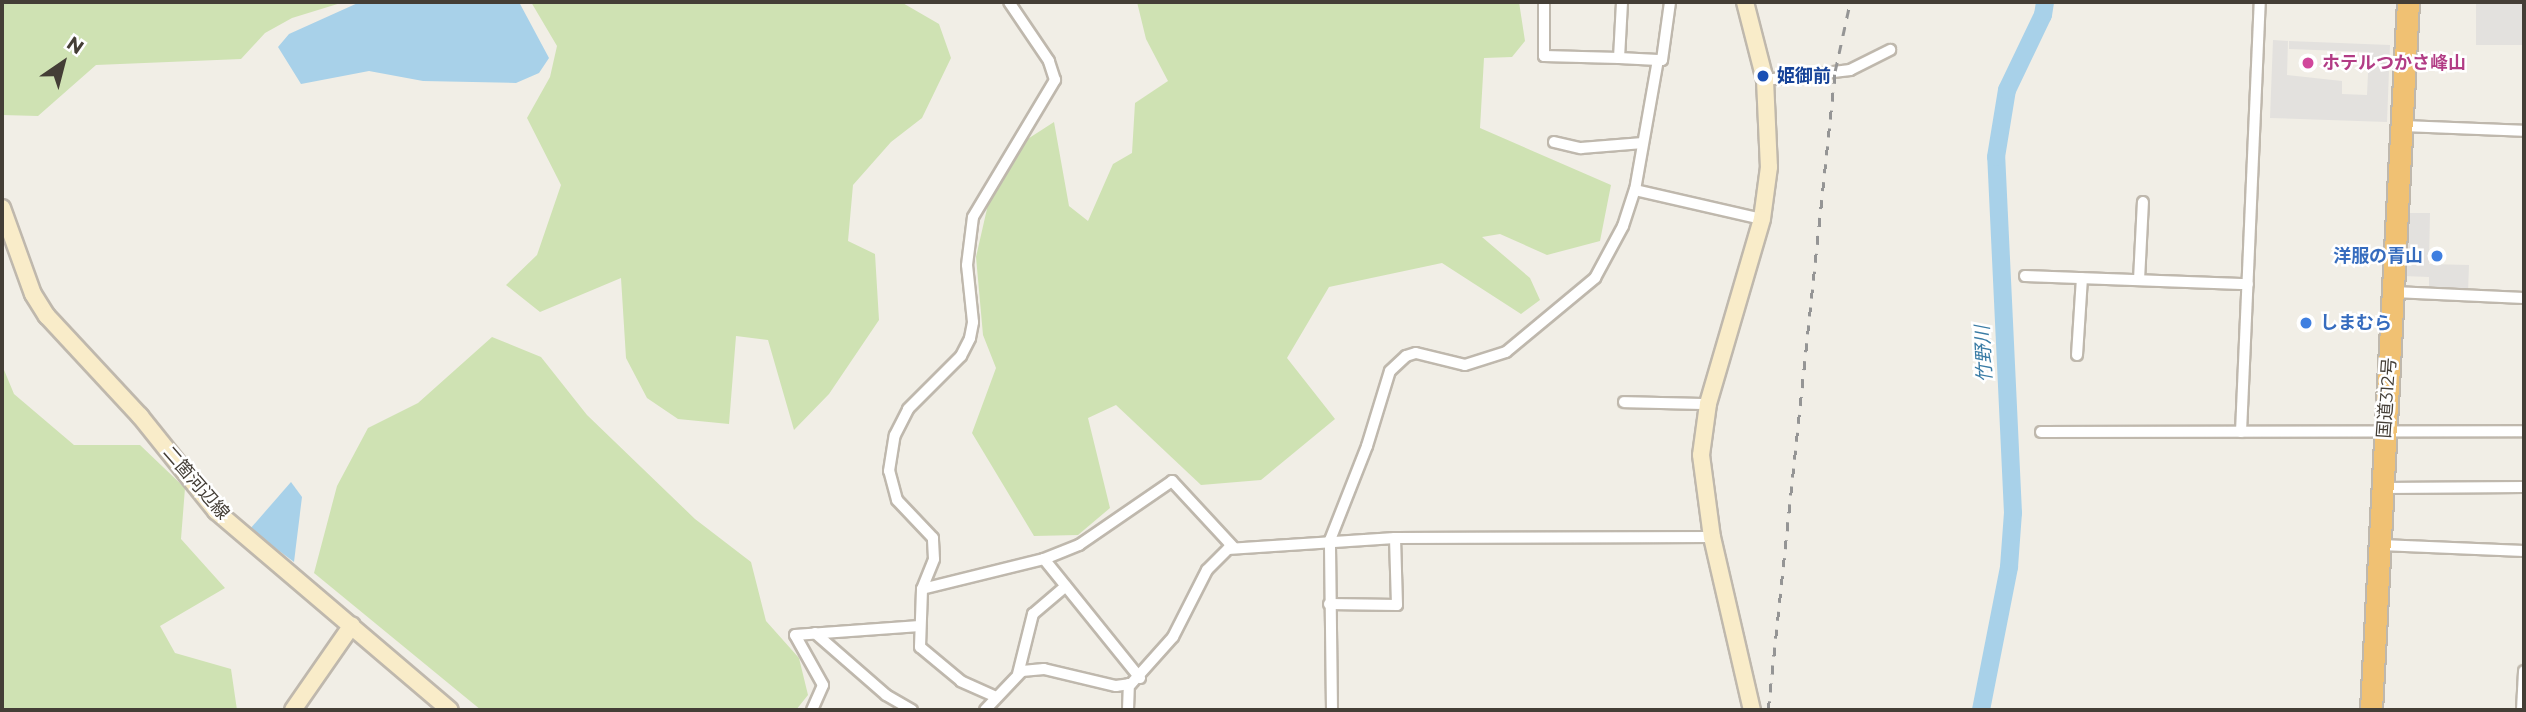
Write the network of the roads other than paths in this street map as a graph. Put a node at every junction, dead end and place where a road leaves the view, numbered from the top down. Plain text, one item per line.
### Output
1 (1009, 2) edge
2 (1544, 2) edge
3 (1622, 2) edge
4 (1670, 2) edge
5 (1745, 2) edge
6 (2260, 2) edge
7 (2408, 2) edge
8 (1890, 50) dead end
9 (1619, 58) junction
10 (1657, 60) junction
11 (1765, 80) junction
12 (2402, 126) junction
13 (2524, 131) edge
14 (1554, 142) dead end
15 (1643, 143) junction
16 (1635, 190) junction
17 (2143, 202) dead end
18 (2, 208) edge
19 (1762, 219) junction
20 (2025, 276) dead end
21 (2082, 278) junction
22 (2139, 280) junction
23 (2248, 284) junction
24 (2394, 292) junction
25 (2524, 299) edge
26 (2077, 355) dead end
27 (1624, 402) dead end
28 (1707, 404) junction
29 (2041, 432) dead end
30 (2241, 432) junction
31 (2385, 432) junction
32 (2524, 432) edge
33 (2524, 487) edge
34 (2384, 488) junction
35 (1712, 537) junction
36 (1395, 538) junction
37 (1330, 540) junction
38 (2381, 545) junction
39 (1234, 548) junction
40 (2524, 551) edge
41 (1044, 559) junction
42 (1066, 586) junction
43 (922, 589) junction
44 (1329, 604) junction
45 (352, 625) junction
46 (920, 626) junction
47 (815, 633) junction
48 (2524, 671) edge
49 (1018, 674) junction
50 (1140, 678) junction
51 (1129, 684) junction
52 (994, 696) junction
53 (293, 710) edge
54 (450, 710) edge
55 (812, 710) edge
56 (912, 710) edge
57 (985, 710) edge
58 (1128, 710) edge
59 (1332, 710) edge
60 (1752, 710) edge
61 (2371, 710) edge
62 (2522, 710) edge

1 - 43 street
2 - 9 street
3 - 9 street
4 - 10 street
5 - 11 street
6 - 23 street
7 - 12 highway, 国道312号
8 - 11 street
9 - 10 street
10 - 15 street
11 - 19 street
12 - 13 street
12 - 24 highway, 国道312号
14 - 15 street
15 - 16 street
16 - 19 street
16 - 37 street
17 - 22 street
18 - 45 street, 二箇河辺線
19 - 28 street
20 - 21 street
21 - 22 street
21 - 26 street
22 - 23 street
23 - 30 street
24 - 25 street
24 - 31 highway, 国道312号
27 - 28 street
28 - 35 street
29 - 30 street
30 - 31 street
31 - 32 street
31 - 34 highway, 国道312号
33 - 34 street
34 - 38 highway, 国道312号
35 - 36 street
35 - 60 street
36 - 37 street
36 - 44 street
37 - 39 street
37 - 44 street
38 - 40 street
38 - 61 highway, 国道312号
39 - 41 street
39 - 50 street
41 - 42 street
41 - 43 street
42 - 49 street
42 - 50 street
43 - 46 street
44 - 59 street
45 - 53 street
45 - 54 street, 二箇河辺線
46 - 47 street
46 - 52 street
47 - 55 street
47 - 56 street
48 - 62 street
49 - 51 street
49 - 52 street
50 - 51 street
51 - 58 street
52 - 57 street

